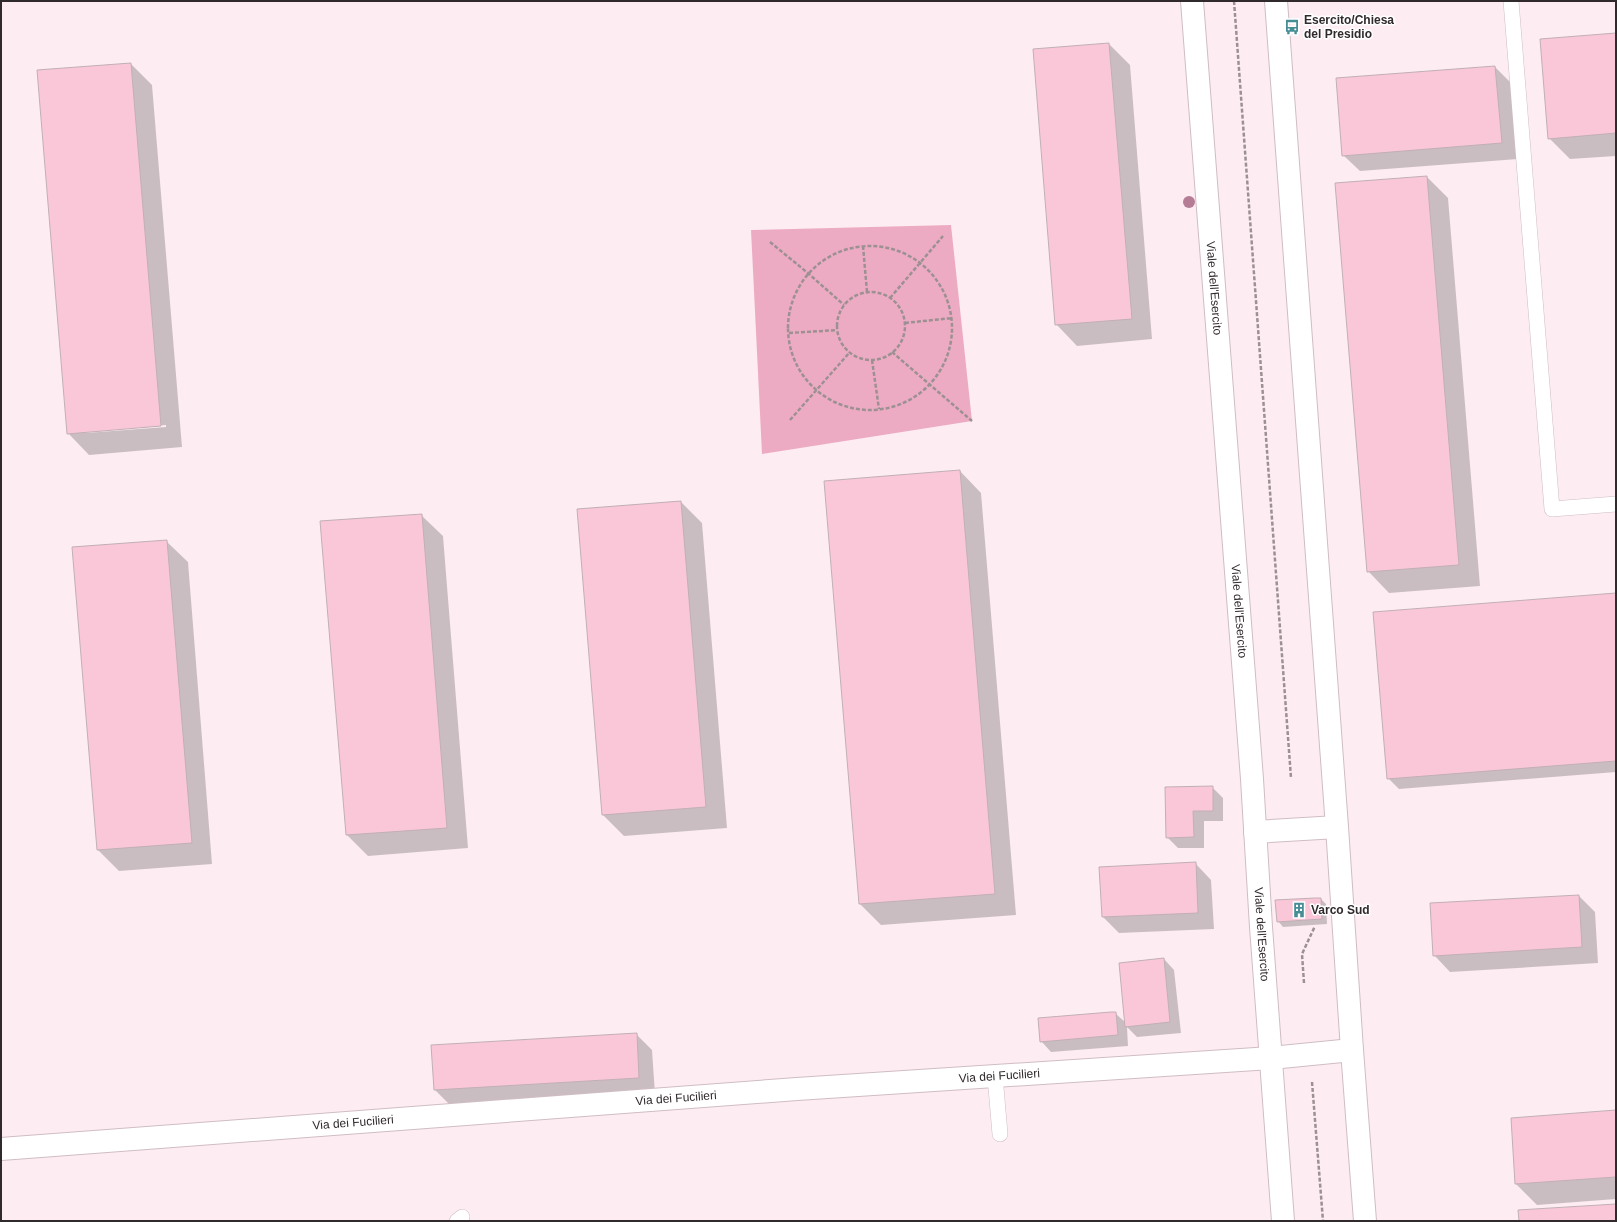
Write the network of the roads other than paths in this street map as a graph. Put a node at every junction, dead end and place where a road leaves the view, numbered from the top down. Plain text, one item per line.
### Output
1 (1192, 1) edge
2 (1276, 1) edge
3 (1511, 1) edge
4 (1616, 504) edge
5 (1337, 827) junction
6 (1255, 832) junction
7 (1352, 1050) junction
8 (1271, 1058) junction
9 (995, 1076) junction
10 (1000, 1134) dead end
11 (1, 1148) edge
12 (1283, 1221) edge
13 (1365, 1221) edge

1 - 6 street, Viale dell'Esercito
2 - 5 street
3 - 4 lane
5 - 6 street
5 - 7 street
6 - 8 street, Viale dell'Esercito
7 - 8 street, Via dei Fucilieri
7 - 13 street
8 - 9 street, Via dei Fucilieri
8 - 12 street, Viale dell'Esercito
9 - 10 lane
9 - 11 street, Via dei Fucilieri

